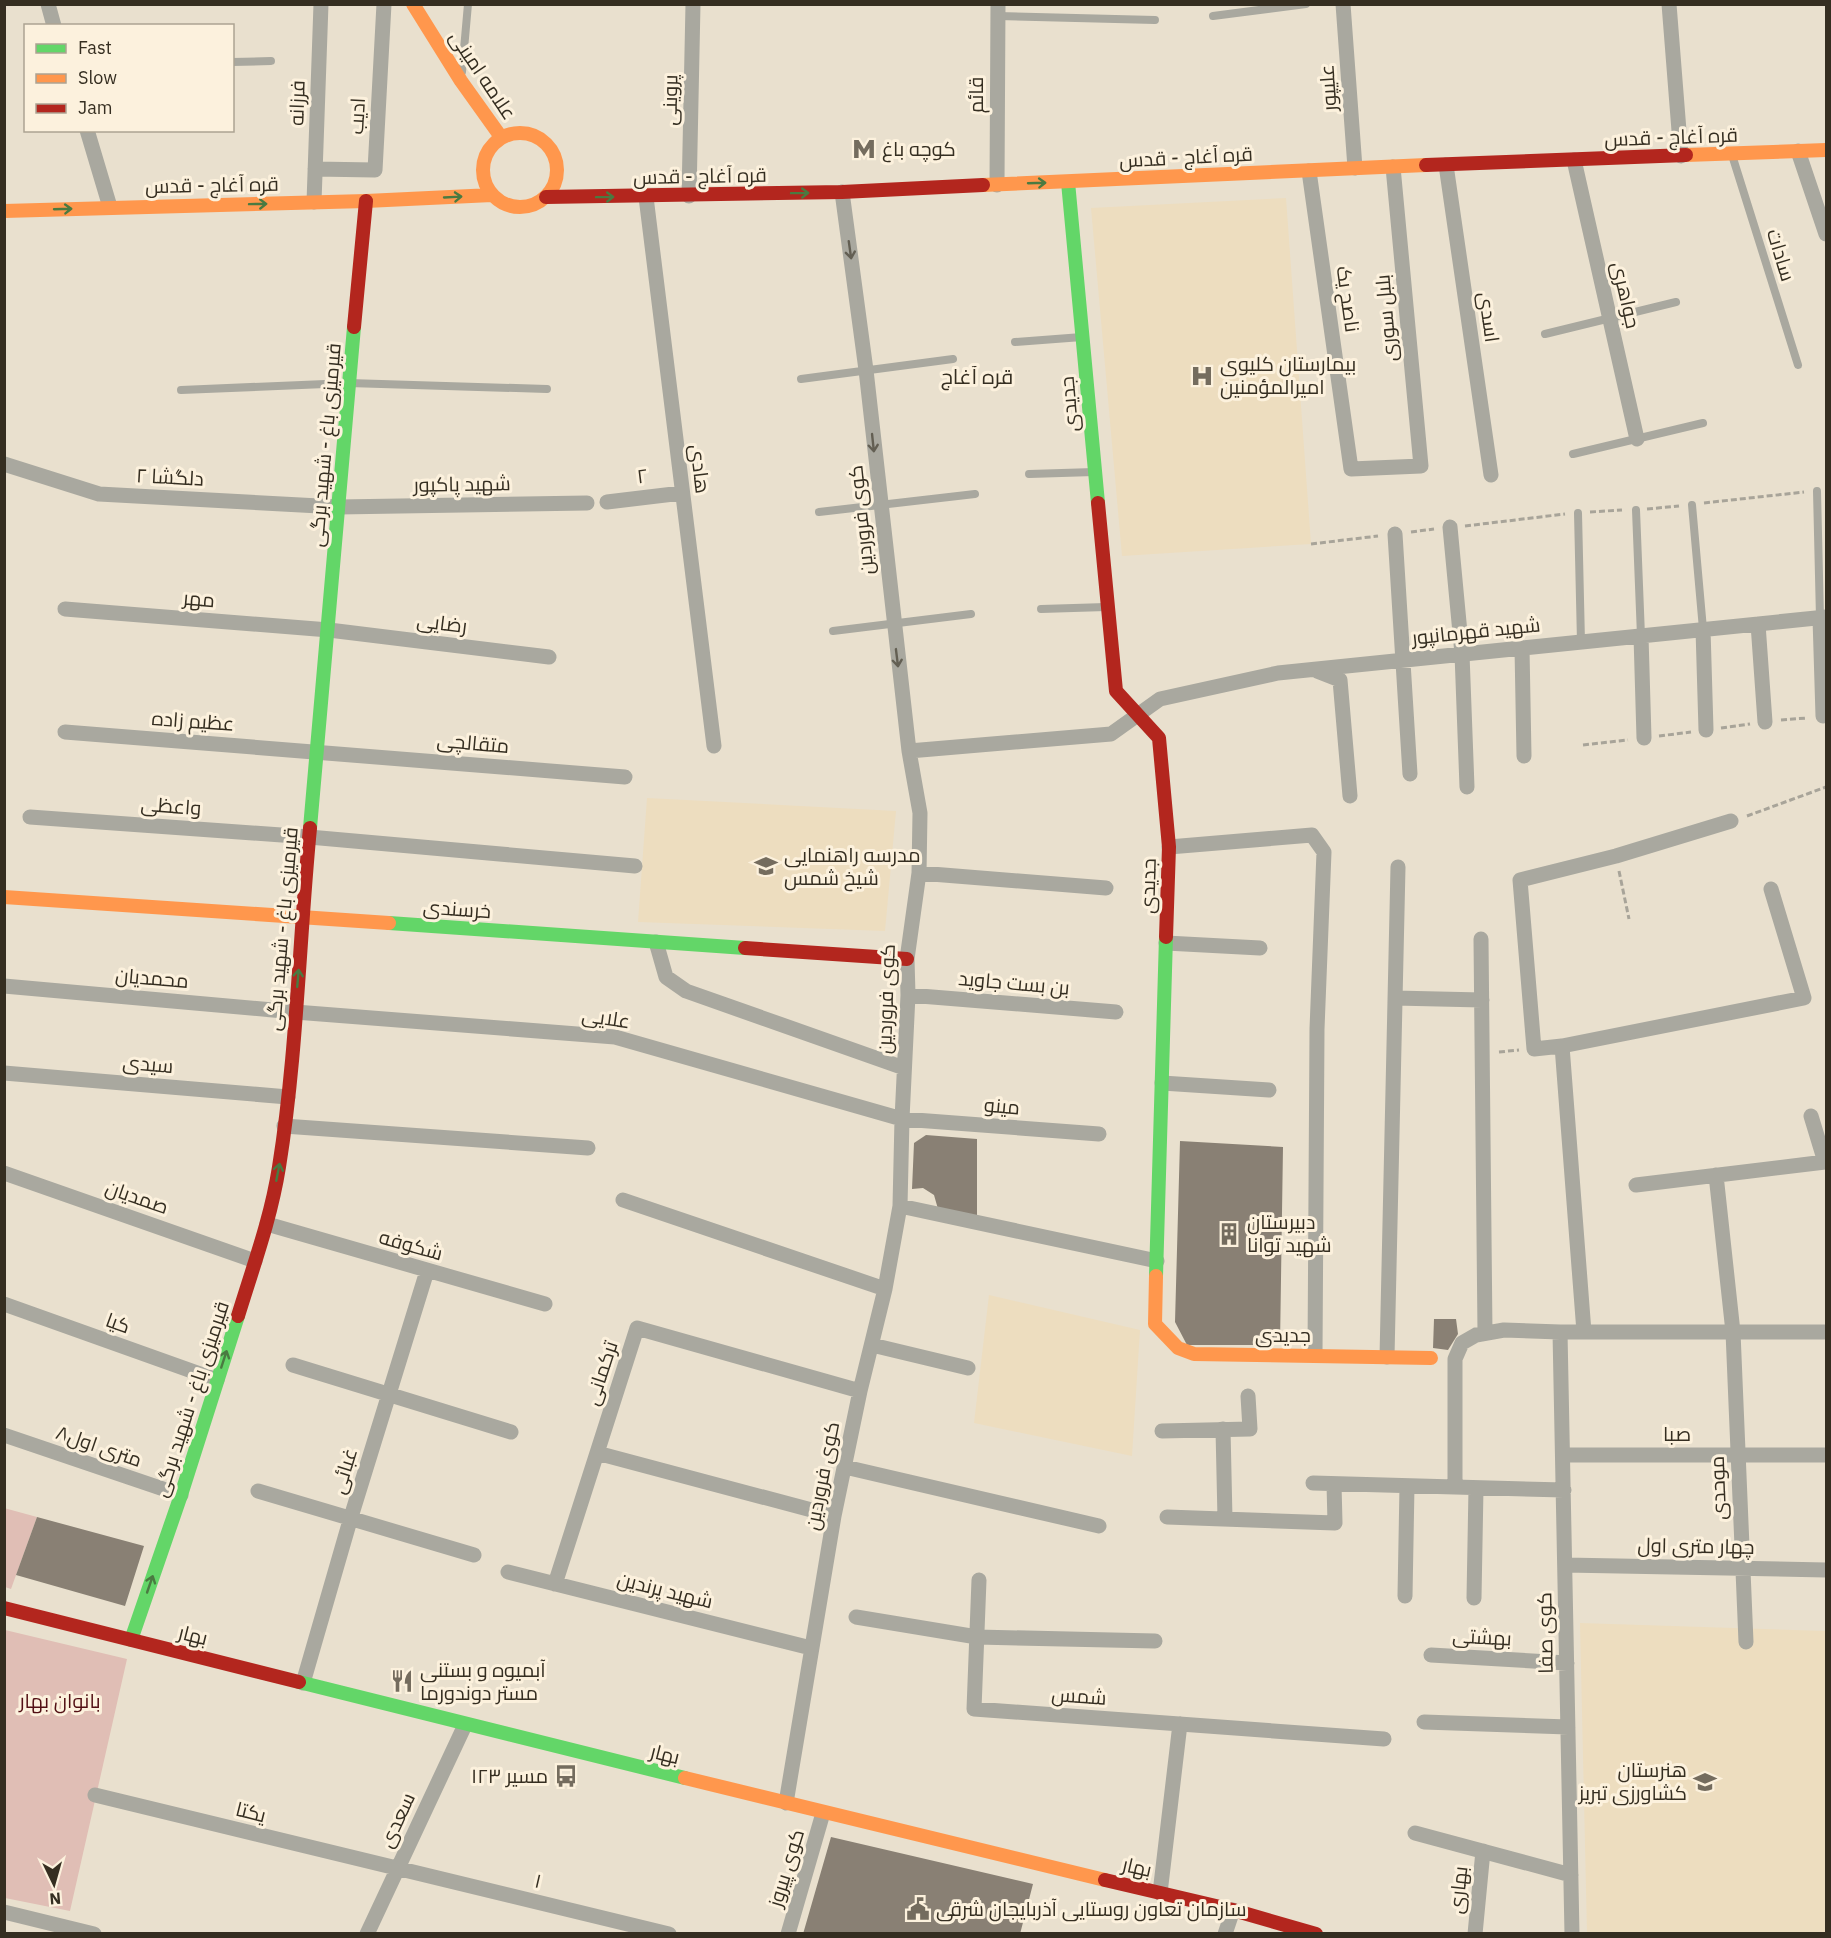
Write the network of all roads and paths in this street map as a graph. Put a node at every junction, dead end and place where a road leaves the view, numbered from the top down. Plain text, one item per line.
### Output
1 (48, 4) edge
2 (321, 4) edge
3 (384, 4) edge
4 (413, 4) edge
5 (468, 4) edge
6 (693, 4) edge
7 (1306, 4) edge
8 (1343, 4) edge
9 (1669, 4) edge
10 (998, 10) edge
11 (1213, 16) dead end
12 (1155, 20) dead end
13 (53, 24) edge
14 (271, 61) dead end
15 (234, 62) edge
16 (461, 81) junction
17 (88, 132) edge
18 (501, 137) junction
19 (1827, 150) edge
20 (1798, 152) junction
21 (1732, 154) junction
22 (1681, 156) junction
23 (1574, 160) junction
24 (1446, 165) junction
25 (1394, 167) junction
26 (1355, 168) junction
27 (315, 169) junction
28 (1309, 171) junction
29 (1068, 182) junction
30 (997, 185) junction
31 (842, 192) junction
32 (492, 195) junction
33 (646, 196) junction
34 (689, 196) junction
35 (546, 197) junction
36 (366, 201) junction
37 (314, 202) junction
38 (110, 207) junction
39 (4, 211) edge
40 (1827, 234) edge
41 (1676, 302) dead end
42 (1610, 318) junction
43 (1545, 334) dead end
44 (1082, 337) junction
45 (1015, 342) dead end
46 (953, 359) dead end
47 (1798, 365) dead end
48 (866, 370) junction
49 (801, 379) dead end
50 (349, 383) junction
51 (548, 389) dead end
52 (181, 390) dead end
53 (1703, 423) dead end
54 (1637, 439) junction
55 (1573, 454) dead end
56 (4, 464) edge
57 (1421, 466) joint
58 (1095, 472) junction
59 (1029, 474) dead end
60 (1491, 475) dead end
61 (1817, 490) dead end
62 (682, 493) junction
63 (975, 494) dead end
64 (607, 502) dead end
65 (587, 503) dead end
66 (880, 505) junction
67 (1692, 505) dead end
68 (338, 507) junction
69 (1636, 510) dead end
70 (819, 512) dead end
71 (1578, 513) dead end
72 (1450, 527) dead end
73 (1395, 534) dead end
74 (1108, 607) junction
75 (65, 609) dead end
76 (1041, 609) dead end
77 (971, 614) dead end
78 (1823, 617) edge
79 (893, 623) junction
80 (1758, 624) junction
81 (1703, 629) junction
82 (329, 630) junction
83 (833, 631) dead end
84 (1641, 636) junction
85 (1581, 642) junction
86 (1522, 648) junction
87 (1462, 654) junction
88 (549, 657) dead end
89 (1402, 660) junction
90 (1312, 669) junction
91 (1137, 715) junction
92 (1823, 716) dead end
93 (1765, 722) dead end
94 (1706, 730) dead end
95 (65, 732) dead end
96 (1644, 738) dead end
97 (714, 746) dead end
98 (909, 751) junction
99 (318, 752) junction
100 (1524, 756) dead end
101 (1410, 774) dead end
102 (625, 777) dead end
103 (1467, 787) dead end
104 (1827, 787) edge
105 (1350, 796) dead end
106 (30, 817) dead end
107 (1731, 821) joint
108 (309, 837) junction
109 (1169, 847) junction
110 (1616, 856) junction
111 (635, 866) dead end
112 (1398, 867) dead end
113 (919, 873) junction
114 (1106, 888) dead end
115 (1772, 889) dead end
116 (4, 897) edge
117 (304, 918) junction
118 (1629, 919) dead end
119 (1481, 939) dead end
120 (656, 942) junction
121 (1166, 943) junction
122 (1260, 948) dead end
123 (907, 959) junction
124 (4, 986) edge
125 (908, 995) junction
126 (1395, 998) junction
127 (1482, 1000) junction
128 (295, 1012) junction
129 (1116, 1012) dead end
130 (1562, 1046) junction
131 (1534, 1049) junction
132 (1482, 1054) junction
133 (904, 1068) junction
134 (4, 1073) edge
135 (1162, 1083) junction
136 (1269, 1090) dead end
137 (288, 1097) junction
138 (1811, 1116) dead end
139 (902, 1119) junction
140 (284, 1126) junction
141 (1099, 1134) dead end
142 (588, 1148) dead end
143 (4, 1173) edge
144 (1716, 1175) junction
145 (1636, 1185) dead end
146 (623, 1200) dead end
147 (900, 1206) junction
148 (267, 1224) junction
149 (1157, 1261) junction
150 (255, 1262) junction
151 (427, 1271) junction
152 (885, 1289) junction
153 (4, 1304) edge
154 (545, 1304) dead end
155 (1560, 1332) junction
156 (1584, 1332) junction
157 (1733, 1332) junction
158 (1827, 1332) edge
159 (1485, 1333) junction
160 (872, 1345) junction
161 (1315, 1355) junction
162 (1388, 1357) junction
163 (1431, 1358) joint
164 (1455, 1359) junction
165 (293, 1365) dead end
166 (968, 1368) dead end
167 (217, 1380) junction
168 (860, 1391) junction
169 (389, 1395) junction
170 (1248, 1396) dead end
171 (1223, 1429) junction
172 (1162, 1431) dead end
173 (511, 1432) dead end
174 (4, 1435) edge
175 (597, 1453) junction
176 (1563, 1455) junction
177 (1738, 1455) junction
178 (1827, 1455) edge
179 (845, 1467) junction
180 (1313, 1483) dead end
181 (1334, 1484) junction
182 (1407, 1486) junction
183 (1455, 1487) junction
184 (1476, 1488) junction
185 (1564, 1490) junction
186 (258, 1491) dead end
187 (181, 1496) junction
188 (834, 1516) junction
189 (1167, 1517) dead end
190 (351, 1518) junction
191 (1225, 1519) junction
192 (1099, 1526) dead end
193 (474, 1555) dead end
194 (1565, 1565) junction
195 (1743, 1568) junction
196 (1827, 1570) edge
197 (508, 1572) dead end
198 (979, 1580) dead end
199 (555, 1584) junction
200 (1405, 1596) dead end
201 (1474, 1598) dead end
202 (4, 1608) edge
203 (856, 1617) dead end
204 (977, 1637) junction
205 (131, 1640) junction
206 (1155, 1641) dead end
207 (1746, 1642) dead end
208 (811, 1648) junction
209 (1431, 1654) dead end
210 (1567, 1663) junction
211 (303, 1683) junction
212 (1424, 1722) dead end
213 (1180, 1724) junction
214 (465, 1725) junction
215 (1568, 1727) junction
216 (1384, 1739) dead end
217 (95, 1795) dead end
218 (786, 1803) junction
219 (824, 1814) junction
220 (1415, 1833) dead end
221 (1484, 1851) junction
222 (397, 1869) junction
223 (1571, 1875) junction
224 (1160, 1893) junction
225 (1233, 1910) junction
226 (4, 1912) edge
227 (94, 1934) edge
228 (367, 1934) edge
229 (669, 1934) edge
230 (788, 1934) edge
231 (1225, 1934) edge
232 (1316, 1934) edge
233 (1475, 1934) edge
234 (1572, 1934) edge

1 - 13 street
2 - 27 street, فرزانه
3 - 27 street, ادیب
4 - 16 main road, علامه امینی
5 - 16 lane
6 - 34 street, پروینی
7 - 11 lane
8 - 26 street, علیپور
9 - 22 street
10 - 12 lane
10 - 30 street, قائم
14 - 15 lane
16 - 18 main road, علامه امینی
17 - 38 street
18 - 32 main road
18 - 35 main road
19 - 20 main road, قره آغاج - قدس
20 - 21 main road, قره آغاج - قدس
20 - 40 street
21 - 22 main road, قره آغاج - قدس
21 - 47 lane, سادات
22 - 23 main road, قره آغاج - قدس
23 - 24 main road, قره آغاج - قدس
23 - 42 street, جواهری
24 - 25 main road, قره آغاج - قدس
24 - 60 street, اسدی
25 - 26 main road, قره آغاج - قدس
25 - 57 street, بلبل سوری
26 - 28 main road, قره آغاج - قدس
27 - 37 street, فرزانه
28 - 29 main road, قره آغاج - قدس
28 - 57 street, ناصح یک
30 -> 29 main road, قره آغاج - قدس
29 - 44 main road, جدیدی
30 - 31 main road, قره آغاج - قدس
34 -> 31 main road, قره آغاج - قدس
31 -> 48 street, کوی فروردین
32 - 35 main road
36 -> 32 main road, قره آغاج - قدس
33 - 34 main road, قره آغاج - قدس
35 -> 33 main road, قره آغاج - قدس
33 - 62 street, هادی
36 - 37 main road, قره آغاج - قدس
36 - 50 main road, قیرمیزی باغ - شهید برگی
38 -> 37 main road, قره آغاج - قدس
39 -> 38 main road, قره آغاج - قدس
41 - 42 lane
42 - 43 lane
42 - 54 street, جواهری
44 - 45 lane
44 - 58 main road, جدیدی
46 - 48 lane
48 - 49 lane
48 -> 66 street, کوی فروردین
50 - 51 lane
50 - 52 lane
50 - 68 main road, قیرمیزی باغ - شهید برگی
53 - 54 lane
54 - 55 lane
56 - 68 street, دلگشا ۲
58 - 59 lane
58 - 74 main road, جدیدی
61 - 78 lane
62 - 64 street, ۲
62 - 97 street, هادی
63 - 66 lane
65 - 68 street, شهید پاکپور
66 - 70 lane
66 - 79 street, کوی فروردین
67 - 81 lane
68 - 82 main road, قیرمیزی باغ - شهید برگی
69 - 84 lane
71 - 85 lane
72 - 87 street
73 - 89 street
74 - 76 lane
74 - 91 main road, جدیدی
75 - 82 street, مهر
77 - 79 lane
78 - 80 street, شهید قهرمانپور
78 - 92 street
79 - 83 lane
79 -> 98 street, کوی فروردین
80 - 81 street, شهید قهرمانپور
80 - 93 street
81 - 84 street, شهید قهرمانپور
81 - 94 street
82 - 88 street, رضایی
82 - 99 main road, قیرمیزی باغ - شهید برگی
84 - 85 street, شهید قهرمانپور
84 - 96 street
85 - 86 street, شهید قهرمانپور
86 - 87 street, شهید قهرمانپور
86 - 100 street
87 - 89 street, شهید قهرمانپور
87 - 103 street
89 - 90 street, شهید قهرمانپور
89 - 101 street
90 - 91 street, شهید قهرمانپور
90 - 105 street
91 - 98 street, شهید قهرمانپور
91 - 109 main road, جدیدی
95 - 99 street, عظیم زاده
98 - 113 street, کوی فروردین
99 - 102 street, متقالچی
99 - 108 main road, قیرمیزی باغ - شهید برگی
104 - 107 path
106 - 108 street, واعظی
107 - 110 street
108 - 111 street, واعظی
108 - 117 main road, قیرمیزی باغ - شهید برگی
109 - 121 main road, جدیدی
109 - 161 street
110 - 118 path
110 - 131 street
112 - 126 street
113 - 114 street
113 - 123 street, کوی فروردین
115 - 130 street
116 - 117 main road, خرسندی
117 - 120 main road, خرسندی
128 -> 117 main road, قیرمیزی باغ - شهید برگی
119 - 127 street
120 - 123 main road, خرسندی
120 - 133 street
121 - 122 street
121 - 135 main road, جدیدی
123 - 125 street, کوی فروردین
124 - 128 street, محمدیان
125 - 129 street, بن بست جاوید
125 - 133 street, کوی فروردین
126 - 127 street
126 - 162 street
127 - 132 street
128 - 137 main road, قیرمیزی باغ - شهید برگی
128 - 139 street, علایی
130 - 131 street
130 - 156 street
131 - 132 path
132 - 159 street
133 - 139 street, کوی فروردین
134 - 137 street, سیدی
135 - 136 street
135 - 149 main road, جدیدی
137 - 140 main road, قیرمیزی باغ - شهید برگی
138 - 144 street
139 - 141 street, مینو
139 - 147 street, کوی فروردین
140 - 142 street
148 -> 140 main road, قیرمیزی باغ - شهید برگی
143 - 150 street, صمدیان
144 - 145 street
144 - 157 street, موحدی
146 - 152 street
147 - 149 street
147 - 152 street, کوی فروردین
148 - 150 main road, قیرمیزی باغ - شهید برگی
148 - 151 street, شکوفه
149 - 161 main road, جدیدی
167 -> 150 main road, قیرمیزی باغ - شهید برگی
151 - 154 street, شکوفه
151 - 169 street, غبائی
152 - 160 street, کوی فروردین
153 - 167 street, کیا
155 - 156 street
155 - 159 street
155 - 176 street, کوی صفا
156 - 157 street
157 - 158 street
157 - 177 street, موحدی
159 - 164 street
160 - 166 street
160 - 168 street, کوی فروردین
161 - 162 main road, جدیدی
162 - 163 main road, جدیدی
163 - 164 street
164 - 183 street
165 - 169 street
167 - 187 main road, قیرمیزی باغ - شهید برگی
168 - 175 street, ترکمانی
168 - 179 street, کوی فروردین
169 - 173 street
169 - 190 street, غبائی
170 - 171 street
171 - 172 street
171 - 191 street
174 - 187 street, ۸متری اول
175 - 188 street
175 - 199 street, ترکمانی
176 - 177 street, صبا
176 - 185 street, کوی صفا
177 - 178 street, صبا
177 - 195 street, موحدی
179 - 188 street, کوی فروردین
179 - 192 street
180 - 181 street
181 - 182 street
181 - 191 street
182 - 183 street
182 - 200 street
183 - 184 street
184 - 185 street
184 - 201 street
185 - 194 street, کوی صفا
186 - 190 street
205 -> 187 main road, قیرمیزی باغ - شهید برگی
188 - 208 street, کوی فروردین
189 - 191 street
190 - 193 street
190 - 211 street, غبائی
194 - 195 street, چهار متری اول
194 - 210 street, کوی صفا
195 - 196 street, چهار متری اول
195 - 207 street, موحدی
197 - 199 street, شهید پرندین
198 - 204 street
199 - 208 street, شهید پرندین
202 - 205 main road, بهار
203 - 204 street
204 - 206 street
204 - 213 street, شمس
205 - 211 main road, بهار
208 - 218 street, کوی فروردین
209 - 210 street, بهشتی
210 - 215 street, کوی صفا
211 - 214 main road, بهار
212 - 215 street
213 - 216 street, شمس
213 - 224 street
214 - 218 main road, بهار
214 - 222 street, سعدی
215 - 223 street, کوی صفا
217 - 222 street, یکتا
218 - 219 main road, بهار
219 - 224 main road, بهار
219 - 230 street, کوی پیروز
220 - 221 street
221 - 223 street
221 - 233 street, بهاری
222 - 228 street, سعدی
222 - 229 street, ۱
223 - 234 street, کوی صفا
224 - 225 main road, بهار
225 - 231 street
225 - 232 main road, بهار
226 - 227 street

